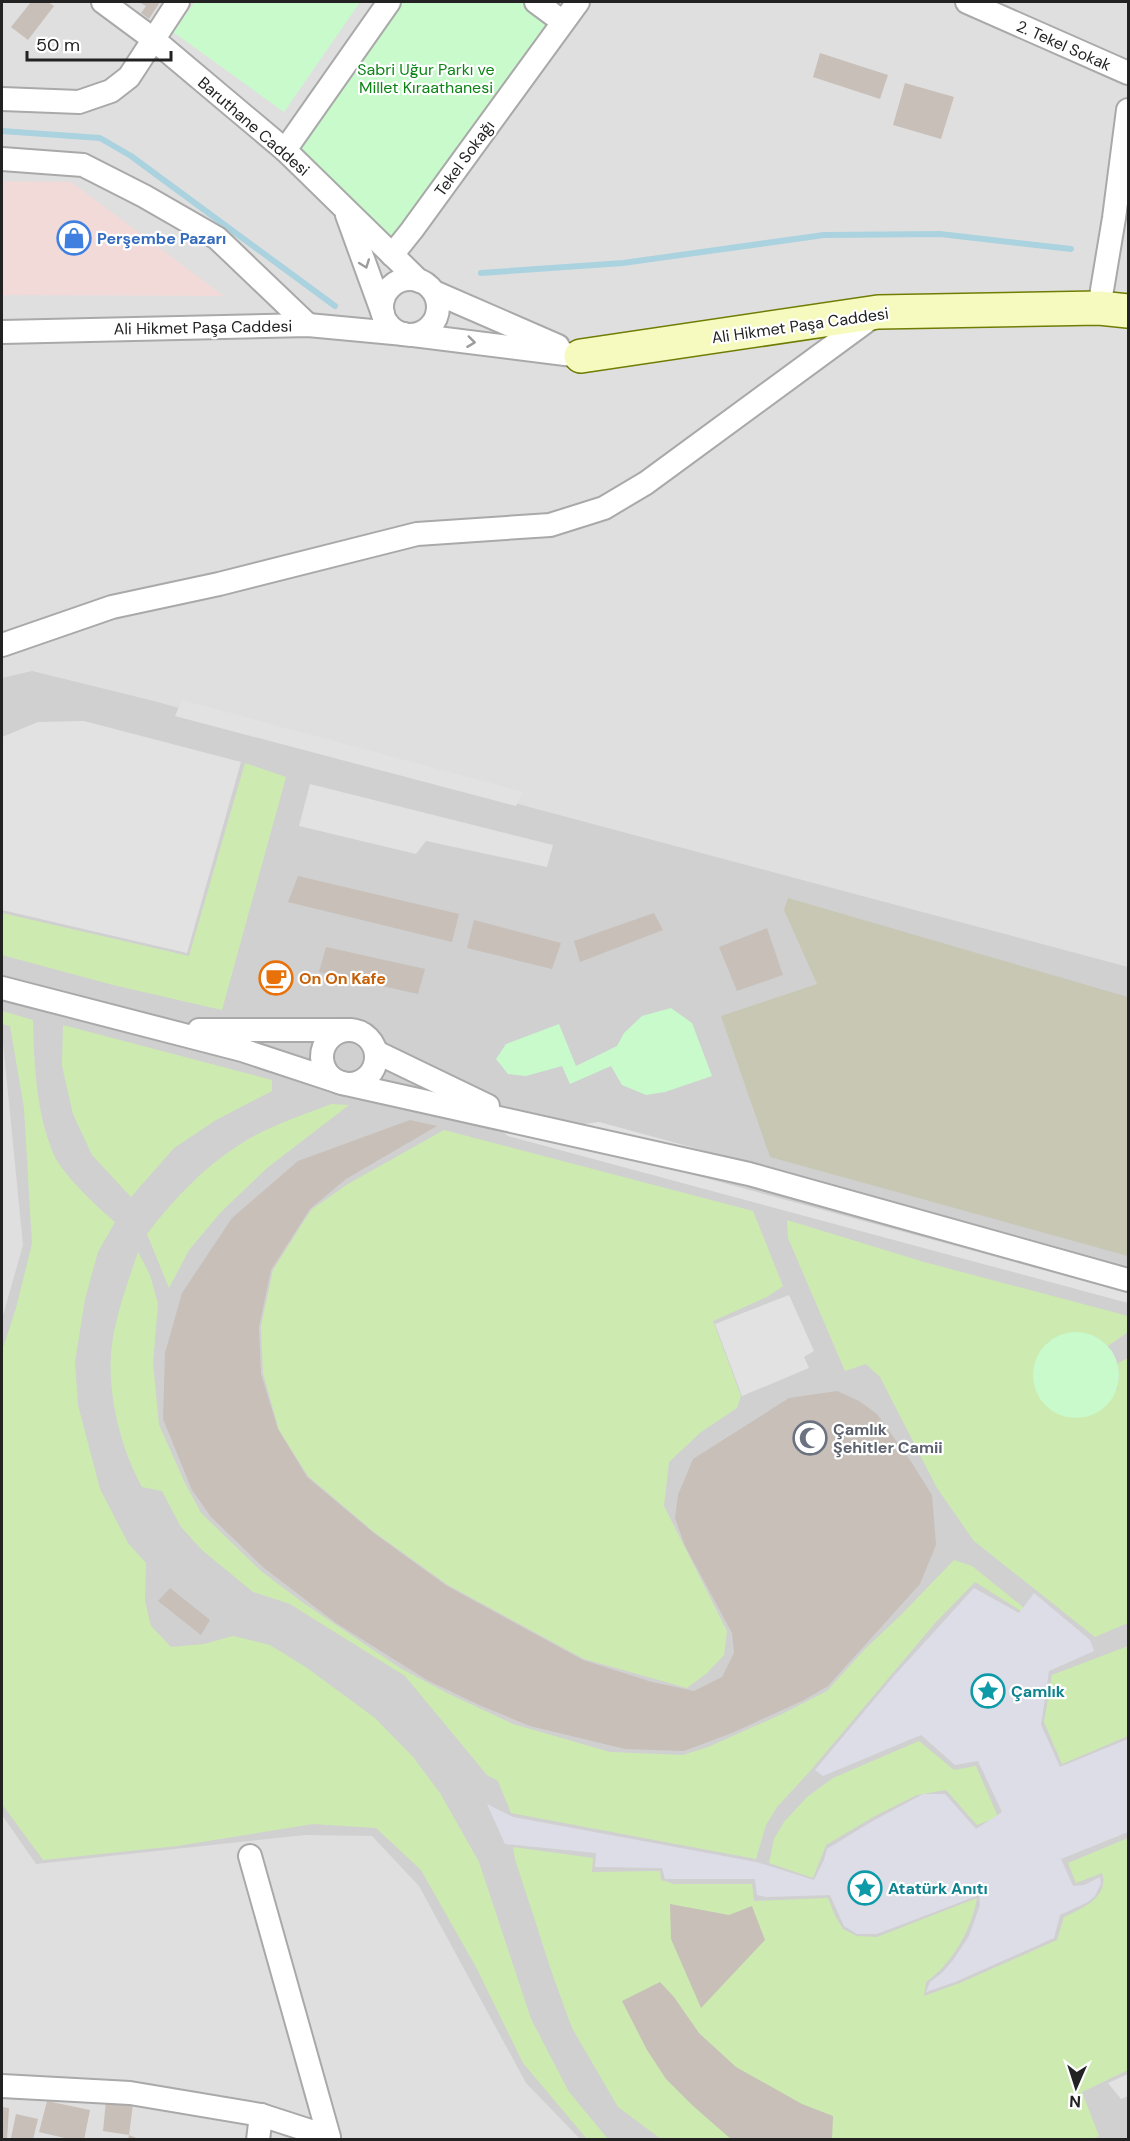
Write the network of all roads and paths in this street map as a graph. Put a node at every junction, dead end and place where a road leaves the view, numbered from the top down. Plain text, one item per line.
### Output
1 (103, 2) edge
2 (178, 2) edge
3 (389, 2) edge
4 (536, 2) edge
5 (578, 2) edge
6 (967, 2) edge
7 (996, 7) edge
8 (562, 22) junction
9 (153, 39) junction
10 (1128, 73) edge
11 (2, 99) edge
12 (1128, 110) edge
13 (285, 150) junction
14 (1125, 158) edge
15 (2, 159) edge
16 (345, 211) junction
17 (1121, 217) edge
18 (392, 255) junction
19 (426, 286) junction
20 (1114, 309) edge
21 (878, 312) junction
22 (384, 317) junction
23 (308, 325) junction
24 (2, 332) edge
25 (409, 334) junction
26 (581, 356) junction
27 (2, 645) edge
28 (2, 988) edge
29 (164, 1030) junction
30 (350, 1030) junction
31 (376, 1052) junction
32 (342, 1083) junction
33 (523, 1122) junction
34 (1128, 1280) edge
35 (250, 1856) dead end
36 (2, 2086) edge
37 (261, 2115) junction
38 (258, 2139) edge

1 - 9 street, Baruthane Caddesi
2 - 9 street
3 - 13 street
4 - 8 street
5 - 8 street, Tekel Sokağı
6 - 7 street, 2. Tekel Sokak
7 - 10 street, 2. Tekel Sokak
8 - 18 street, Tekel Sokağı
9 - 11 street
9 - 13 street, Baruthane Caddesi
12 - 14 street
13 - 16 street, Baruthane Caddesi
14 - 17 street
15 - 23 street
16 - 18 street, Baruthane Caddesi
16 -> 22 street
17 - 20 street
18 - 19 street, Baruthane Caddesi
19 - 22 street
19 - 25 street
19 - 26 street
20 - 21 main road, Ali Hikmet Paşa Caddesi
21 - 26 main road, Ali Hikmet Paşa Caddesi
21 - 27 street
22 - 25 street
23 - 24 street, Ali Hikmet Paşa Caddesi
23 - 25 street, Ali Hikmet Paşa Caddesi
25 -> 26 street, Ali Hikmet Paşa Caddesi
28 - 29 street
29 - 30 street
29 - 32 street
30 - 31 street
30 - 32 street
31 - 32 street
31 - 33 street
32 - 33 street
33 - 34 street
35 - 37 street
36 - 37 street
37 - 38 street

